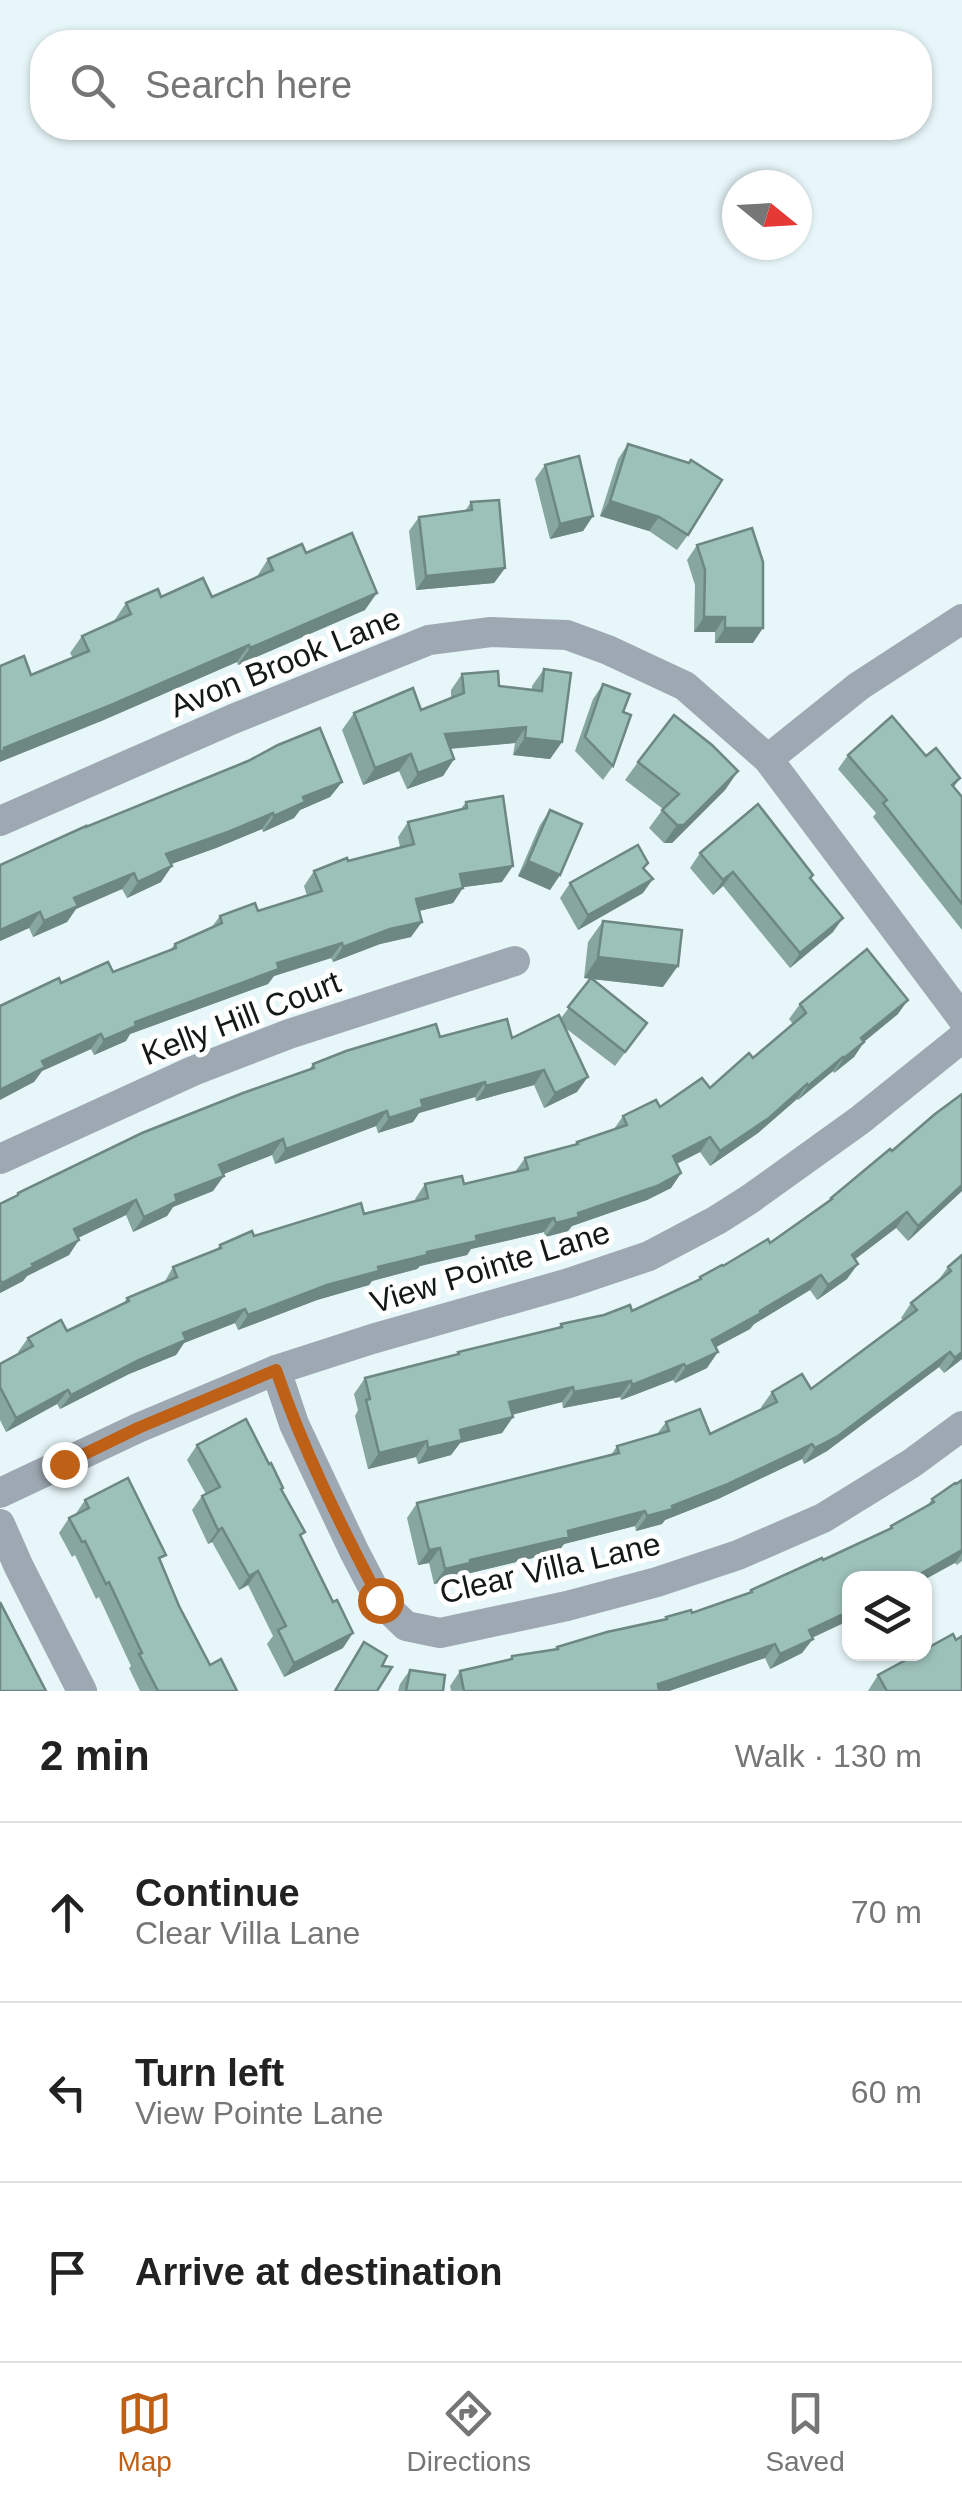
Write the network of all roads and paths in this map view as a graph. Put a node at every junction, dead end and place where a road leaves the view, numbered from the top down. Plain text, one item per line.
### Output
1 (962, 619) edge
2 (768, 759) junction
3 (0, 821) edge
4 (515, 961) dead end
5 (962, 1018) edge
6 (962, 1038) edge
7 (0, 1160) edge
8 (276, 1370) junction
9 (962, 1426) edge
10 (0, 1493) edge
11 (0, 1524) edge
12 (82, 1691) edge

1 - 2 street
2 - 3 street, Avon Brook Lane
2 - 5 street, Avon Brook Lane
4 - 7 street, Kelly Hill Court
6 - 8 street, View Pointe Lane
8 - 9 street, Clear Villa Lane
8 - 10 street, View Pointe Lane
11 - 12 street

